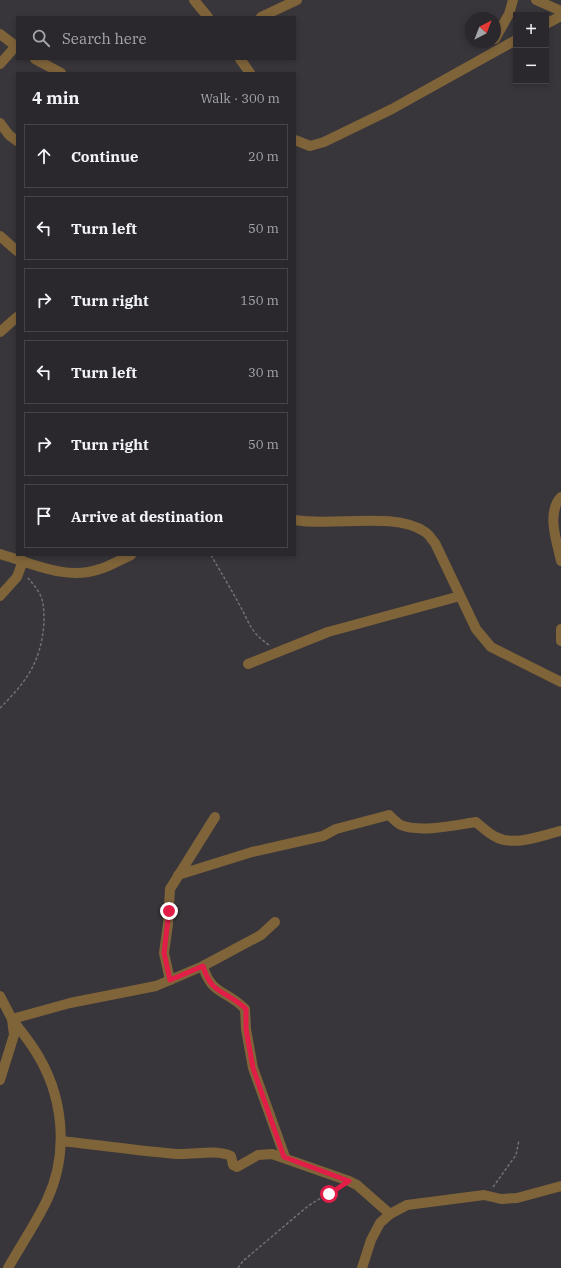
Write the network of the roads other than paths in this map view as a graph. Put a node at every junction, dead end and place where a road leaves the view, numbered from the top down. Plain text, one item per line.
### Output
1 (194, 0) edge
2 (297, 0) edge
3 (513, 0) edge
4 (536, 0) edge
5 (561, 11) edge
6 (207, 16) edge
7 (263, 16) edge
8 (561, 16) edge
9 (549, 22) edge
10 (501, 28) edge
11 (0, 34) edge
12 (513, 42) edge
13 (16, 46) edge
14 (490, 48) edge
15 (485, 56) junction
16 (37, 60) edge
17 (241, 60) edge
18 (0, 64) edge
19 (59, 72) edge
20 (249, 72) edge
21 (0, 124) edge
22 (16, 140) edge
23 (296, 140) edge
24 (0, 236) edge
25 (16, 250) edge
26 (16, 319) edge
27 (0, 332) edge
28 (561, 497) edge
29 (296, 520) edge
30 (0, 554) edge
31 (129, 556) edge
32 (561, 561) edge
33 (22, 565) junction
34 (0, 596) edge
35 (460, 596) junction
36 (561, 629) edge
37 (561, 641) edge
38 (248, 664) dead end
39 (561, 682) edge
40 (215, 817) dead end
41 (561, 831) edge
42 (178, 875) junction
43 (275, 922) dead end
44 (203, 966) junction
45 (170, 980) junction
46 (0, 996) edge
47 (12, 1019) junction
48 (0, 1080) edge
49 (61, 1141) junction
50 (284, 1157) junction
51 (561, 1186) edge
52 (390, 1214) junction
53 (8, 1268) edge
54 (362, 1268) edge

1 - 6 street
2 - 7 street
3 - 10 street
4 - 5 street
8 - 9 street
11 - 13 street
12 - 15 street
13 - 18 street
14 - 15 street
15 - 23 street
16 - 19 street
17 - 20 street
21 - 22 street
24 - 25 street
26 - 27 street
28 - 32 street
29 - 35 street
30 - 33 street
31 - 33 street
33 - 34 street
35 - 38 street
35 - 39 street
36 - 37 street
40 - 42 street
41 - 42 street
42 - 45 street
43 - 44 street
44 - 45 street
44 - 50 street
45 - 47 street
46 - 47 street
47 - 48 street
47 - 49 street
49 - 50 street
49 - 53 street
50 - 52 street
51 - 52 street
52 - 54 street

